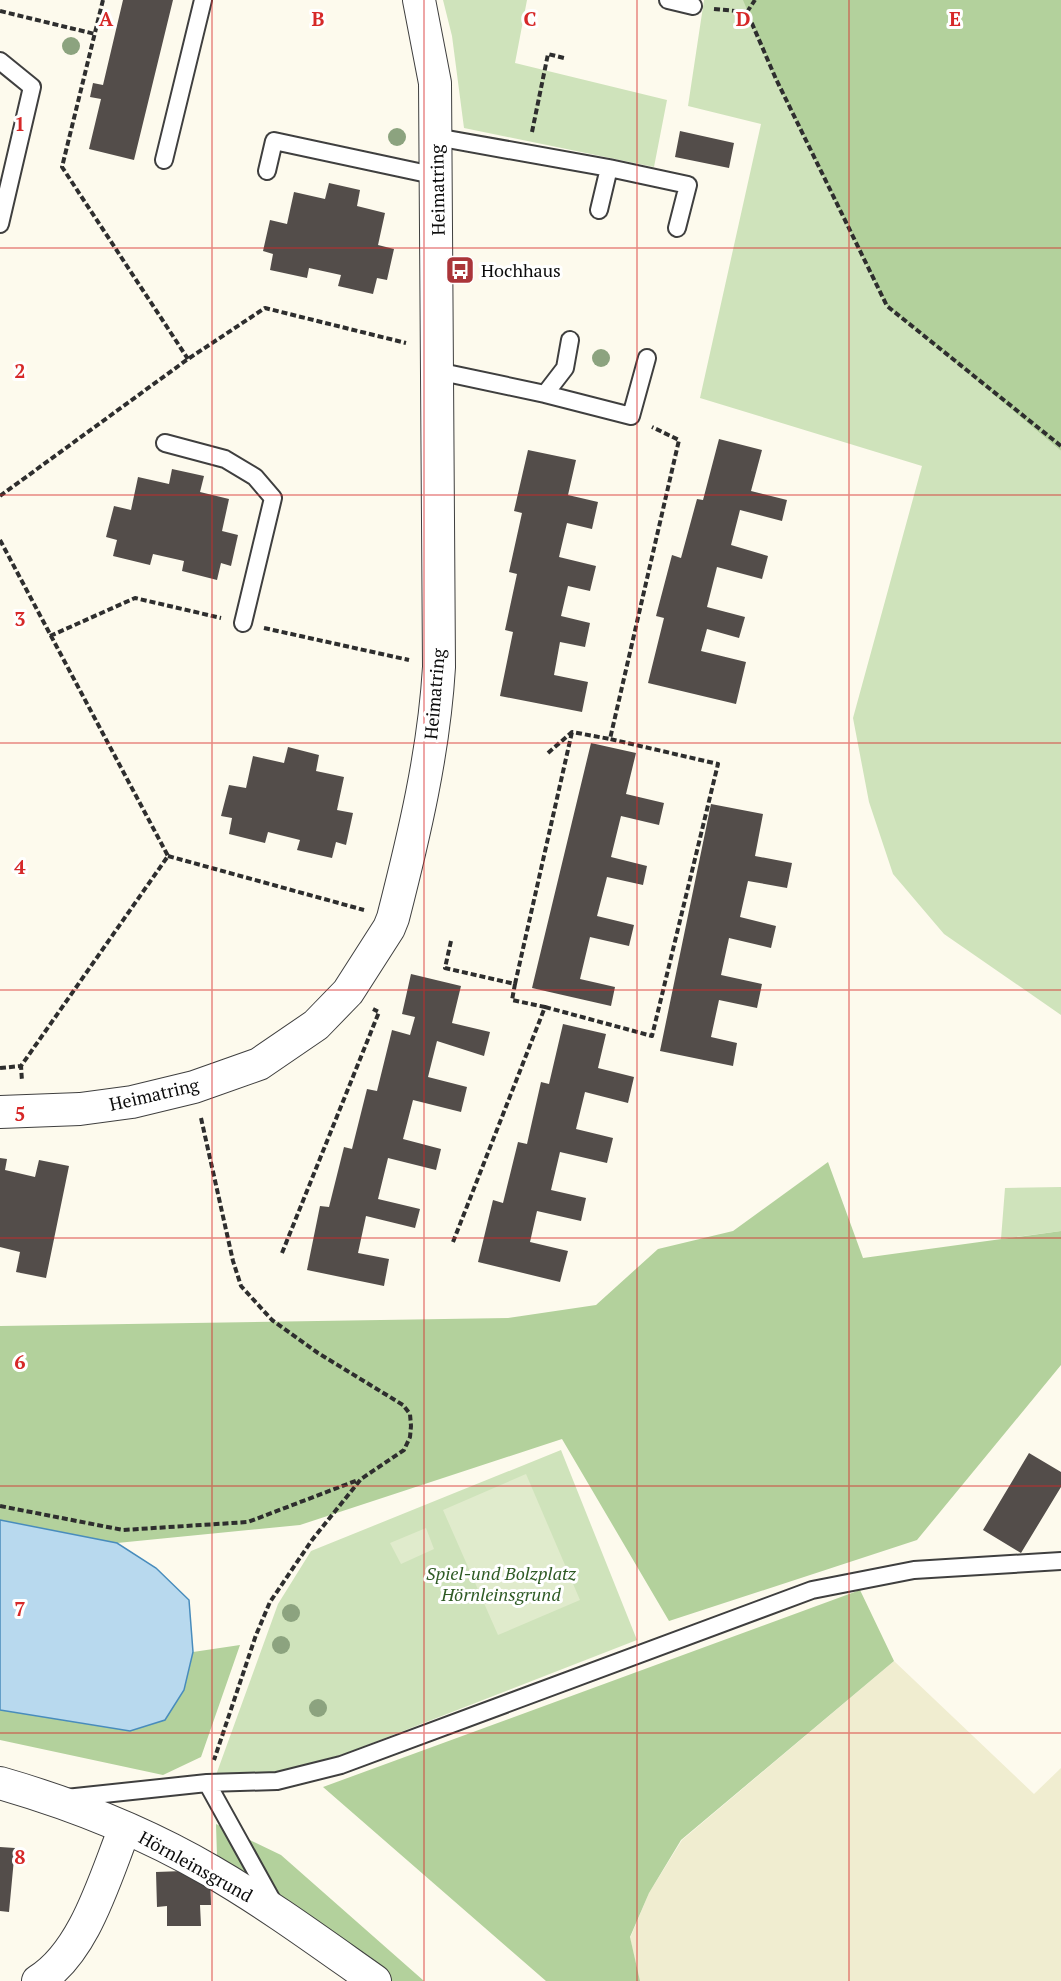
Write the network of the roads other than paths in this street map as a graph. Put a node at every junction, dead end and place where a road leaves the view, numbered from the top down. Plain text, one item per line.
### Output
1 (203, 0) edge
2 (419, 0) edge
3 (668, 0) edge
4 (693, 6) road end
5 (0, 61) edge
6 (436, 137) junction
7 (164, 160) dead end
8 (609, 168) junction
9 (267, 171) dead end
10 (437, 176) junction
11 (599, 210) dead end
12 (0, 224) edge
13 (677, 228) dead end
14 (570, 340) dead end
15 (647, 358) dead end
16 (437, 361) junction
17 (545, 394) junction
18 (165, 443) dead end
19 (243, 623) dead end
20 (12, 1112) edge
21 (1061, 1561) edge
22 (0, 1783) edge
23 (207, 1783) junction
24 (54, 1799) junction
25 (125, 1828) junction
26 (279, 1914) junction
27 (38, 1981) edge
28 (375, 1981) edge

1 - 7 lane
2 - 6 street, Heimatring
3 - 4 lane
5 - 12 lane
6 - 8 lane
6 - 10 street, Heimatring
8 - 11 lane
8 - 13 lane
9 - 10 lane
10 - 16 street, Heimatring
14 - 17 lane
15 - 17 lane
16 - 17 lane
16 - 20 street, Heimatring
18 - 19 lane
21 - 23 lane
22 - 24 street, Hörnleinsgrund
23 - 24 lane
23 - 26 lane
24 - 25 street, Hörnleinsgrund
25 - 26 street, Hörnleinsgrund
25 - 27 street
26 - 28 street, Hörnleinsgrund

